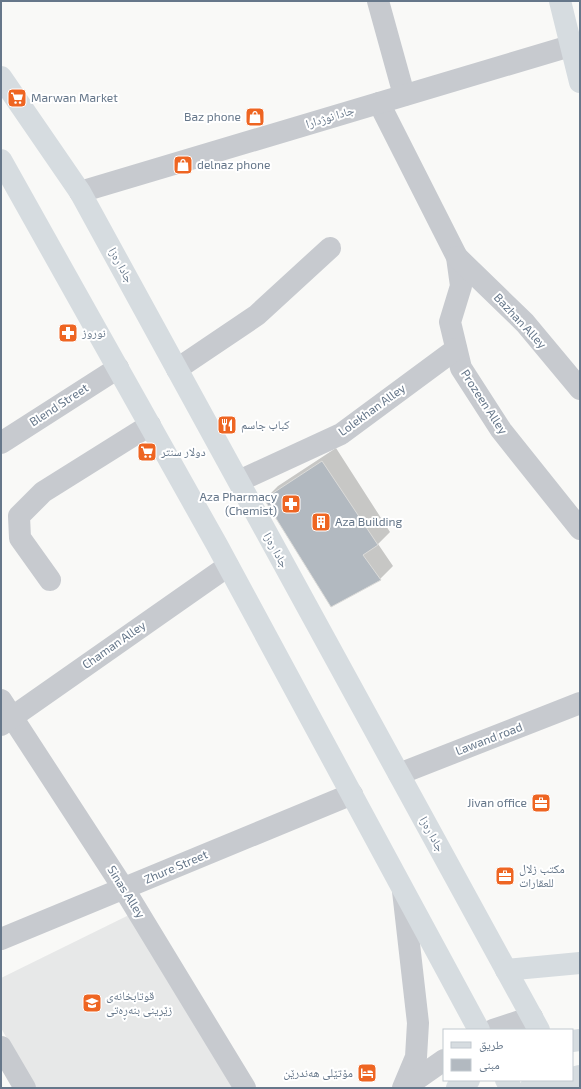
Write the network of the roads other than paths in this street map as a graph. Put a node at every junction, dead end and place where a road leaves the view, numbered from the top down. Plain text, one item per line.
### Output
1 (378, 1) edge
2 (560, 1) edge
3 (575, 44) edge
4 (1, 77) edge
5 (580, 82) edge
6 (404, 95) junction
7 (379, 102) junction
8 (2, 165) edge
9 (80, 192) junction
10 (330, 248) dead end
11 (457, 257) junction
12 (456, 349) junction
13 (118, 368) junction
14 (177, 368) junction
15 (580, 389) edge
16 (150, 425) junction
17 (1, 442) edge
18 (239, 481) junction
19 (580, 529) edge
20 (228, 566) junction
21 (50, 580) dead end
22 (580, 703) edge
23 (5, 714) edge
24 (399, 774) junction
25 (352, 794) junction
26 (124, 889) junction
27 (403, 891) junction
28 (1, 940) edge
29 (580, 963) edge
30 (506, 970) junction
31 (535, 1024) edge
32 (478, 1029) edge
33 (500, 1029) edge
34 (1, 1047) edge
35 (443, 1061) edge
36 (7, 1070) edge
37 (468, 1081) edge
38 (555, 1081) edge
39 (25, 1088) edge
40 (244, 1088) edge
41 (403, 1088) edge
42 (457, 1088) edge
43 (530, 1088) edge

1 - 6 street
2 - 3 main road
3 - 5 main road
3 - 6 street, جادا نوژدارا
4 - 9 main road, جادا ره‌زا
6 - 7 street, جادا نوژدارا
7 - 9 street, جادا نوژدارا
7 - 11 street, Prozeen Alley
8 - 13 main road
9 - 14 main road, جادا ره‌زا
10 - 14 street
11 - 12 street, Prozeen Alley
11 - 15 street, Bazhan Alley
12 - 18 street, Lolekhan Alley
12 - 19 street, Prozeen Alley
13 - 16 main road
13 - 17 street, Blend Street
14 - 18 main road, جادا ره‌زا
16 - 20 main road
16 - 21 street
18 - 24 main road, جادا ره‌زا
20 - 23 street, Chaman Alley
20 - 25 main road
22 - 24 street, Lawand road
23 - 26 street, Sinas Alley
24 - 30 main road, جادا ره‌زا
25 - 26 street, Zhure Street
25 - 27 main road
26 - 28 street, Zhure Street
26 - 40 street, Sinas Alley
27 - 32 main road
27 - 41 street
29 - 30 main road
30 - 31 main road, جادا ره‌زا
31 - 33 street
34 - 36 street
35 - 41 street
36 - 39 street
37 - 42 main road
38 - 43 main road

